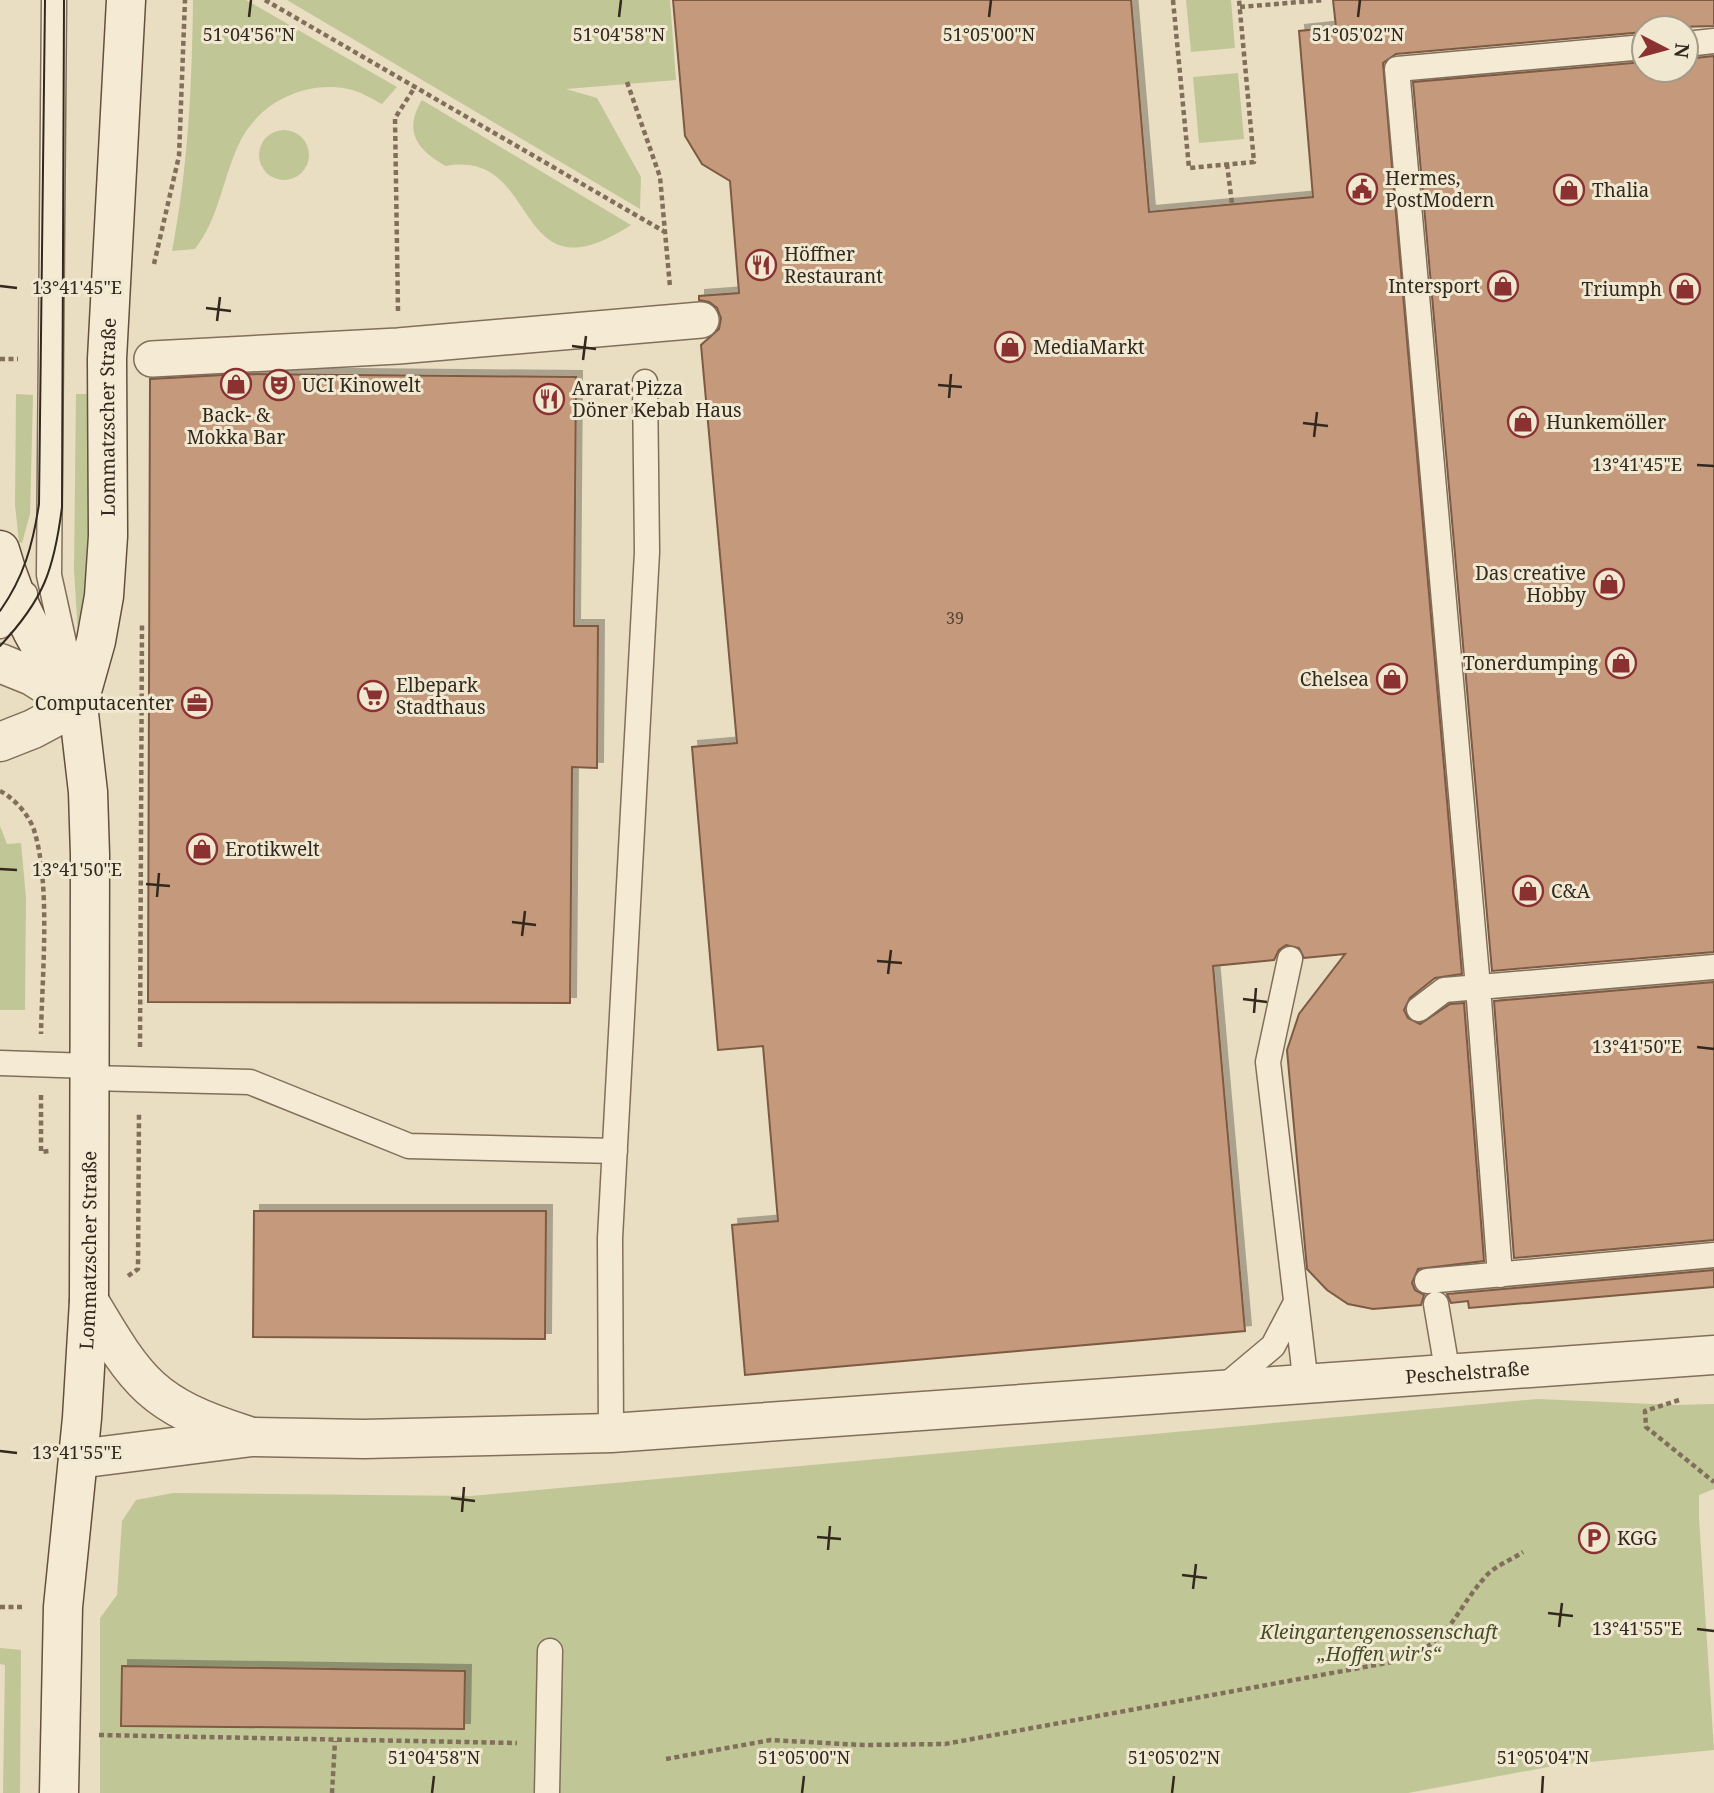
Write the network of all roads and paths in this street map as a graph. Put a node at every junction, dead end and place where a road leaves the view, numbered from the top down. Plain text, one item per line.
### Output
1 (54, 0) edge
2 (126, 0) edge
3 (184, 0) edge
4 (265, 0) edge
5 (1173, 0) edge
6 (1239, 0) edge
7 (1324, 0) edge
8 (1240, 7) junction
9 (1630, 48) edge
10 (627, 82) dead end
11 (415, 87) junction
12 (1227, 164) junction
13 (1232, 204) dead end
14 (665, 232) junction
15 (153, 271) dead end
16 (687, 322) joint
17 (398, 346) junction
18 (152, 359) dead end
19 (645, 382) dead end
20 (50, 528) junction
21 (0, 550) edge
22 (142, 609) dead end
23 (9, 616) edge
24 (0, 663) edge
25 (78, 705) junction
26 (0, 742) edge
27 (0, 791) edge
28 (1290, 959) dead end
29 (1714, 967) edge
30 (1478, 987) junction
31 (1419, 1009) dead end
32 (0, 1063) edge
33 (41, 1065) junction
34 (90, 1072) junction
35 (139, 1080) junction
36 (89, 1149) junction
37 (615, 1151) junction
38 (1714, 1255) edge
39 (1500, 1275) junction
40 (89, 1301) junction
41 (1294, 1306) junction
42 (1714, 1355) edge
43 (1448, 1375) junction
44 (1306, 1385) junction
45 (1220, 1390) junction
46 (1680, 1400) dead end
47 (611, 1433) junction
48 (252, 1437) junction
49 (78, 1459) junction
50 (1714, 1482) edge
51 (1523, 1552) dead end
52 (550, 1651) dead end
53 (60, 1734) junction
54 (335, 1741) junction
55 (548, 1743) junction
56 (666, 1759) dead end
57 (60, 1793) edge
58 (332, 1793) edge
59 (547, 1793) edge

1 - 20 lane
2 - 25 street, Lommatzscher Straße
3 - 15 path
4 - 11 path
5 - 12 path
6 - 8 path
7 - 8 path
8 - 12 path
9 - 30 lane
10 - 14 path
11 - 14 path
11 - 17 path
12 - 13 path
14 - 16 path
16 - 17 street
17 - 18 street
19 - 37 lane
20 - 23 lane
20 - 25 lane
21 - 23 street, Lommatzscher Straße
22 - 35 path
23 - 25 street, Lommatzscher Straße
24 - 25 street
25 - 26 street
25 - 34 street, Lommatzscher Straße
27 - 33 path
28 - 41 lane
29 - 30 lane
30 - 31 lane
30 - 39 lane
32 - 33 lane
33 - 34 lane
33 - 36 path
34 - 35 lane
34 - 36 street, Lommatzscher Straße
35 - 37 lane
35 - 40 path
36 - 40 street, Lommatzscher Straße
37 - 47 lane
38 - 39 lane
39 - 43 lane
40 - 48 street
40 - 49 street, Lommatzscher Straße
41 - 44 lane
41 - 45 lane
42 - 43 street, Peschelstraße
43 - 44 street, Peschelstraße
44 - 45 street, Peschelstraße
45 - 47 street, Peschelstraße
46 - 50 path
47 - 48 street, Peschelstraße
48 - 49 street
49 - 53 street, Lommatzscher Straße
51 - 56 path
52 - 55 lane
53 - 54 path
53 - 57 street, Lommatzscher Straße
54 - 55 path
54 - 58 path
55 - 59 lane

